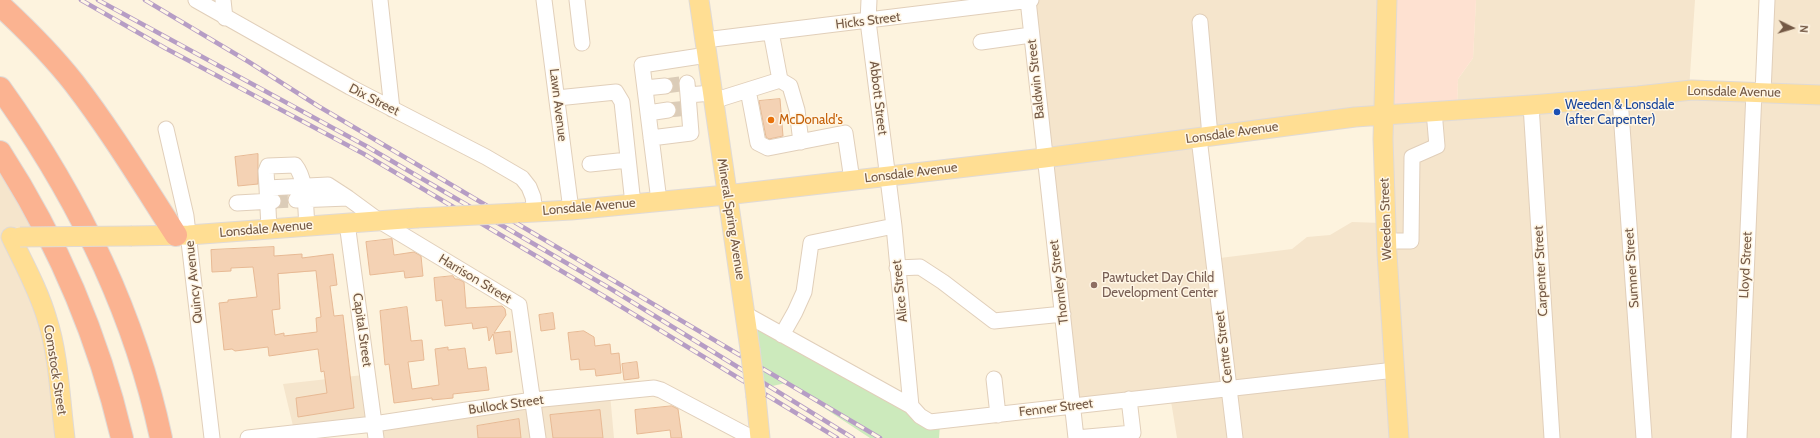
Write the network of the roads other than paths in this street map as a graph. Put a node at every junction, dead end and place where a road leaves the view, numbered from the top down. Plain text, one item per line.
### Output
1 (196, 0) edge
2 (223, 0) edge
3 (380, 0) edge
4 (544, 0) edge
5 (577, 0) edge
6 (699, 0) edge
7 (869, 0) edge
8 (1028, 0) edge
9 (1031, 0) edge
10 (1387, 0) edge
11 (1767, 0) edge
12 (0, 5) edge
13 (225, 18) junction
14 (868, 21) junction
15 (1200, 22) dead end
16 (772, 32) junction
17 (1031, 35) junction
18 (981, 42) dead end
19 (582, 43) dead end
20 (706, 47) junction
21 (780, 80) junction
22 (665, 86) tunnel mouth
23 (0, 88) edge
24 (645, 88) junction
25 (748, 90) junction
26 (1759, 93) junction
27 (1820, 94) edge
28 (712, 97) junction
29 (557, 98) junction
30 (1620, 98) junction
31 (1531, 105) junction
32 (392, 109) junction
33 (668, 110) tunnel mouth
34 (1434, 111) junction
35 (648, 112) junction
36 (1384, 115) junction
37 (166, 129) dead end
38 (1205, 137) junction
39 (651, 138) junction
40 (801, 142) junction
41 (758, 143) junction
42 (0, 152) edge
43 (1044, 158) junction
44 (628, 160) junction
45 (590, 164) dead end
46 (887, 176) junction
47 (852, 180) junction
48 (301, 195) junction
49 (726, 195) junction
50 (269, 197) junction
51 (659, 202) junction
52 (237, 203) dead end
53 (633, 204) junction
54 (571, 210) junction
55 (526, 212) junction
56 (378, 220) junction
57 (347, 223) junction
58 (307, 225) junction
59 (894, 226) junction
60 (269, 229) junction
61 (182, 235) junction
62 (11, 237) edge
63 (1387, 241) junction
64 (897, 268) junction
65 (745, 314) junction
66 (1062, 314) junction
67 (782, 335) junction
68 (1395, 370) junction
69 (994, 379) dead end
70 (1230, 389) junction
71 (1129, 399) junction
72 (534, 400) junction
73 (911, 406) junction
74 (1073, 406) junction
75 (998, 415) junction
76 (375, 431) edge
77 (1135, 435) edge
78 (65, 438) edge
79 (122, 438) edge
80 (161, 438) edge
81 (212, 438) edge
82 (248, 438) edge
83 (538, 438) edge
84 (752, 438) edge
85 (760, 438) edge
86 (1076, 438) edge
87 (1235, 438) edge
88 (1399, 438) edge
89 (1552, 438) edge
90 (1644, 438) edge
91 (1739, 438) edge

1 - 13 street, Dix Street
2 - 13 street
3 - 32 street
4 - 29 street, Lawn Avenue
5 - 19 street
6 - 20 main road, Mineral Spring Avenue
7 - 14 street, Abbott Street
8 - 9 street, Hicks Street
8 - 14 street, Hicks Street
8 - 17 street, Baldwin Street
10 - 36 main road, Weeden Street
11 - 26 street, Lloyd Street
12 - 61 highway
13 - 32 street, Dix Street
14 - 16 street, Hicks Street
14 - 46 street, Abbott Street
15 - 38 street, Centre Street
16 - 20 street, Hicks Street
16 - 21 street
17 - 18 street
17 - 43 street, Baldwin Street
20 - 24 street, Hicks Street
20 - 28 main road, Mineral Spring Avenue
21 - 25 street
21 - 40 street
22 - 24 street
23 - 80 highway
24 - 35 street
25 - 28 street
25 - 41 street
26 - 27 main road, Lonsdale Avenue
26 - 30 main road, Lonsdale Avenue
26 - 91 street, Lloyd Street
28 - 39 street
28 - 49 main road, Mineral Spring Avenue
29 - 44 street
29 - 54 street, Lawn Avenue
30 - 31 main road, Lonsdale Avenue
30 - 90 street, Sumner Street
31 - 34 main road, Lonsdale Avenue
31 - 89 street, Carpenter Street
32 - 55 street, Dix Street
33 - 35 street
34 - 36 main road, Lonsdale Avenue
34 - 63 street
35 - 39 street
36 - 38 main road, Lonsdale Avenue
36 - 63 main road, Weeden Street
37 - 61 street, Quincy Avenue
38 - 43 main road, Lonsdale Avenue
38 - 70 street, Centre Street
39 - 51 street
40 - 41 street
40 - 41 street
40 - 47 street
42 - 79 highway
43 - 46 main road, Lonsdale Avenue
43 - 66 street, Thornley Street
44 - 45 street
44 - 53 street
46 - 47 main road, Lonsdale Avenue
46 - 59 street, Alice Street
47 - 49 main road, Lonsdale Avenue
48 - 50 street, Harrison Street
48 - 50 street
48 - 56 street, Harrison Street
48 - 58 street
49 - 51 main road, Lonsdale Avenue
49 - 65 main road, Mineral Spring Avenue
50 - 52 street, Harrison Street
50 - 60 street
51 - 53 main road, Lonsdale Avenue
53 - 54 main road, Lonsdale Avenue
54 - 55 main road, Lonsdale Avenue
55 - 56 main road, Lonsdale Avenue, bridge
56 - 57 main road, Lonsdale Avenue
56 - 72 street, Harrison Street
57 - 58 main road, Lonsdale Avenue
57 - 76 street, Capital Street
58 - 60 main road, Lonsdale Avenue
59 - 64 street, Alice Street
59 - 67 street
60 - 61 main road, Lonsdale Avenue
61 - 62 main road, Lonsdale Avenue, bridge
61 - 81 street, Quincy Avenue
62 - 78 main road, Comstock Street
63 - 68 main road, Weeden Street
64 - 66 street
64 - 73 street, Alice Street
65 - 67 street, Fenner Street
65 - 85 main road, Mineral Spring Avenue, bridge
66 - 74 street, Thornley Street
67 - 73 street, Fenner Street
68 - 70 street, Fenner Street
68 - 88 main road, Weeden Street
69 - 75 street
70 - 71 street, Fenner Street
70 - 87 street, Centre Street
71 - 74 street, Fenner Street
71 - 77 street
72 - 76 street, Bullock Street
72 - 83 street, Harrison Street
72 - 84 street, Bullock Street
73 - 75 street, Fenner Street
74 - 75 street, Fenner Street
74 - 86 street, Thornley Street
76 - 82 street, Bullock Street
77 - 86 street

